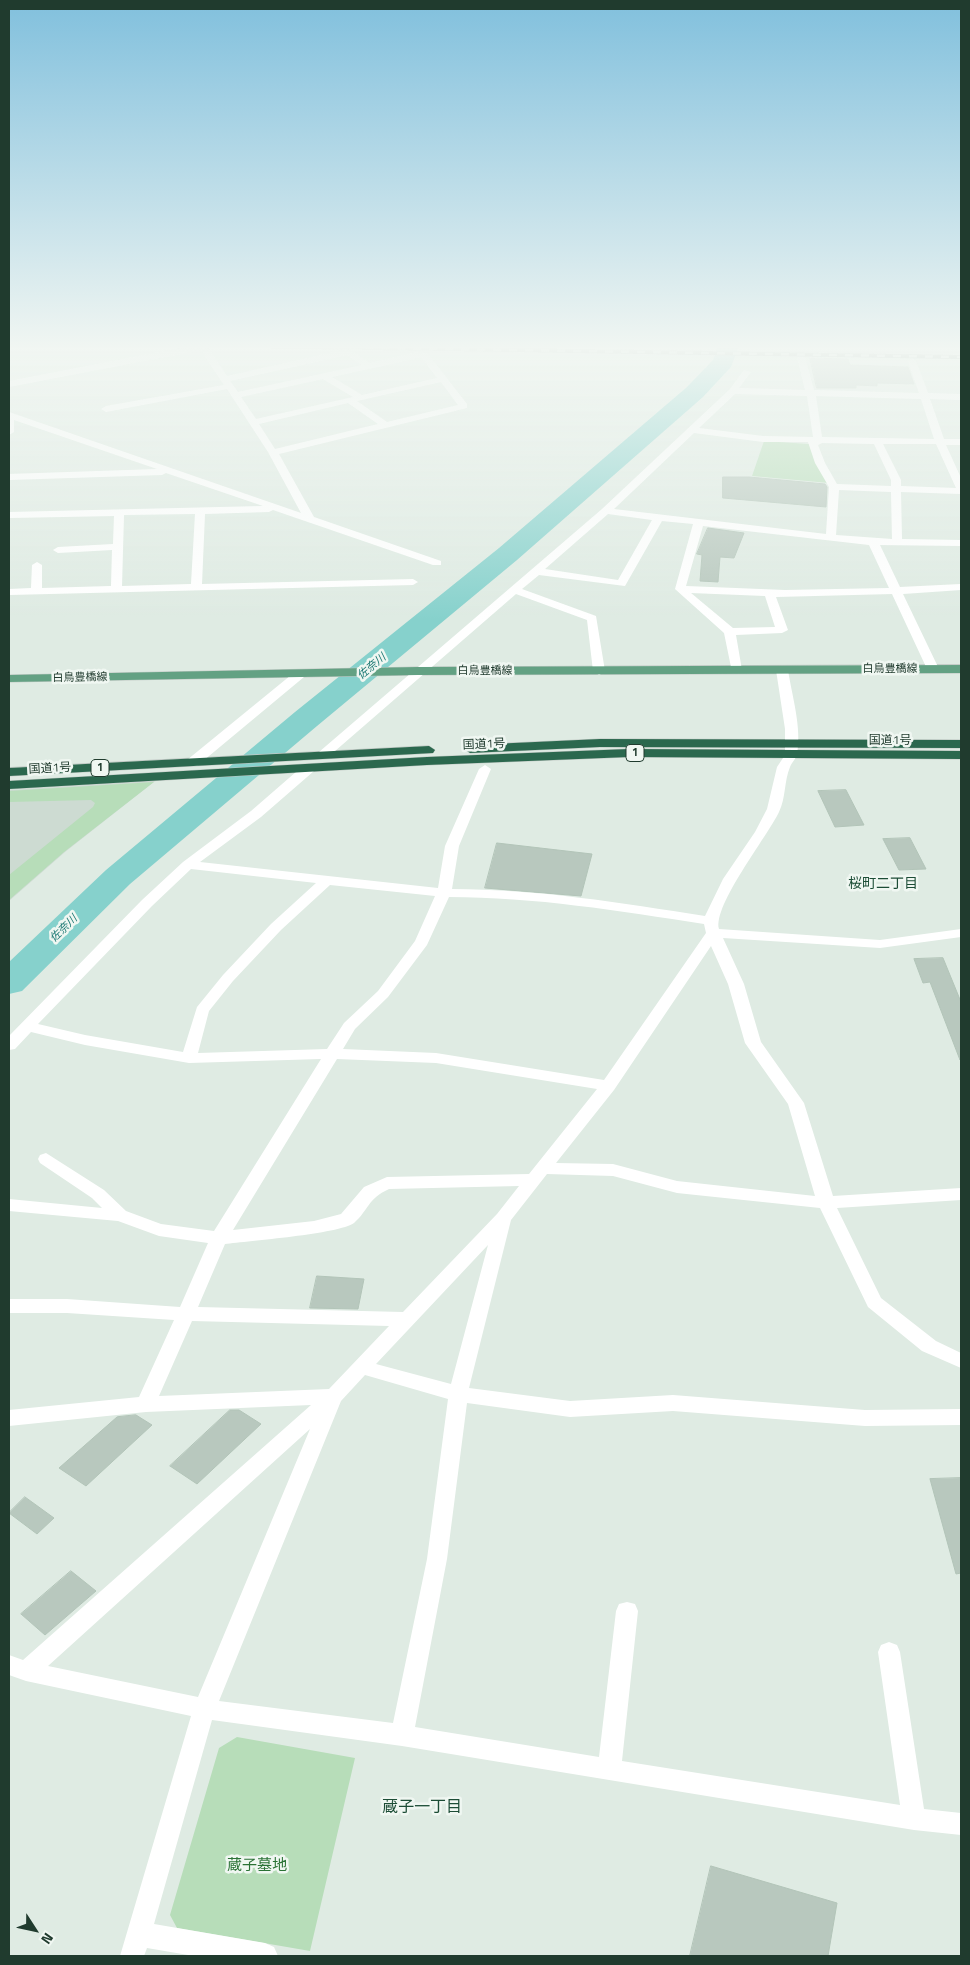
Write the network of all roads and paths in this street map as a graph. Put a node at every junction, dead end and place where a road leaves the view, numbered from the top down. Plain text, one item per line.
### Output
1 (75, 438) edge
2 (264, 438) edge
3 (332, 438) edge
4 (685, 438) edge
5 (753, 438) edge
6 (815, 438) edge
7 (939, 438) edge
8 (815, 441) junction
9 (878, 442) junction
10 (940, 442) junction
11 (961, 442) edge
12 (273, 452) junction
13 (170, 471) junction
14 (9, 477) edge
15 (834, 487) junction
16 (961, 489) edge
17 (897, 490) junction
18 (281, 509) junction
19 (200, 511) junction
20 (606, 511) junction
21 (119, 513) junction
22 (9, 515) edge
23 (658, 518) junction
24 (310, 519) junction
25 (698, 524) junction
26 (831, 538) junction
27 (873, 542) junction
28 (898, 542) junction
29 (961, 543) edge
30 (118, 546) junction
31 (58, 550) dead end
32 (437, 563) dead end
33 (37, 564) dead end
34 (536, 571) junction
35 (413, 582) dead end
36 (961, 587) edge
37 (196, 588) junction
38 (680, 588) junction
39 (116, 590) junction
40 (514, 590) junction
41 (36, 591) junction
42 (898, 591) junction
43 (9, 592) edge
44 (770, 595) junction
45 (730, 632) junction
46 (933, 669) junction
47 (961, 669) edge
48 (736, 670) junction
49 (782, 670) junction
50 (418, 671) junction
51 (599, 671) junction
52 (300, 674) junction
53 (9, 679) edge
54 (961, 744) edge
55 (791, 749) junction
56 (323, 755) junction
57 (961, 755) edge
58 (192, 763) junction
59 (309, 768) junction
60 (484, 769) dead end
61 (9, 772) edge
62 (9, 785) edge
63 (188, 865) junction
64 (325, 882) junction
65 (444, 893) junction
66 (712, 927) junction
67 (961, 933) edge
68 (27, 1026) junction
69 (9, 1045) edge
70 (334, 1054) junction
71 (189, 1058) junction
72 (608, 1086) junction
73 (46, 1159) dead end
74 (538, 1174) junction
75 (961, 1194) edge
76 (826, 1203) junction
77 (9, 1205) edge
78 (120, 1215) junction
79 (503, 1218) junction
80 (219, 1238) junction
81 (9, 1306) edge
82 (184, 1314) junction
83 (405, 1319) junction
84 (961, 1361) edge
85 (362, 1367) junction
86 (458, 1394) junction
87 (334, 1396) junction
88 (146, 1404) junction
89 (961, 1417) edge
90 (9, 1418) edge
91 (627, 1611) dead end
92 (889, 1652) dead end
93 (17, 1668) edge
94 (204, 1709) junction
95 (402, 1735) junction
96 (609, 1770) junction
97 (914, 1819) junction
98 (961, 1824) edge
99 (135, 1945) edge
100 (265, 1956) edge

1 - 13 street
2 - 12 street
3 - 12 street
4 - 20 street
5 - 8 street
6 - 8 street
7 - 10 street
8 - 9 street
8 - 15 street
9 - 10 street
9 - 17 street
10 - 11 street
10 - 16 street
12 - 24 street
13 - 14 street
13 - 18 street
15 - 17 street
15 - 26 street
16 - 17 street
17 - 28 street
18 - 19 street
18 - 24 street
19 - 21 street
19 - 37 street
20 - 23 street
20 - 34 street
21 - 22 street
21 - 30 street
23 - 25 street
23 - 34 street
24 - 32 street
25 - 26 street
25 - 38 street
26 - 27 street
27 - 28 street
27 - 42 street
28 - 29 street
30 - 31 street
30 - 39 street
33 - 41 street
34 - 40 street
35 - 37 street
36 - 42 street
37 - 39 street
38 - 44 street
38 - 45 street
39 - 41 street
40 - 50 street
40 - 51 street
41 - 43 street
42 - 44 street
42 - 46 street
44 - 45 street
45 - 48 street
46 - 47 main road, 白鳥豊橋線
46 - 49 main road, 白鳥豊橋線
48 - 49 main road, 白鳥豊橋線
48 - 51 main road, 白鳥豊橋線
49 - 55 street
50 - 51 main road, 白鳥豊橋線
50 - 52 main road, 白鳥豊橋線
50 - 56 street
52 - 53 main road, 白鳥豊橋線
52 - 58 street
54 - 55 highway, 国道1号 / 1
55 - 56 highway, 国道1号 / 1
55 - 57 highway, 国道1号 / 1
55 - 59 highway, 国道1号 / 1
55 - 66 street
56 - 58 highway, 国道1号 / 1
58 - 61 highway, 国道1号 / 1
59 - 62 highway, 国道1号 / 1
59 - 63 street
60 - 65 street
63 - 64 street
63 - 68 street
64 - 65 street
64 - 71 street
65 - 66 street
65 - 70 street
66 - 67 street
66 - 72 street
66 - 76 street
68 - 69 street
68 - 71 street
70 - 71 street
70 - 72 street
70 - 80 street
72 - 74 street
73 - 78 street
74 - 76 street
74 - 79 street
74 - 80 street
75 - 76 street
76 - 84 street
77 - 78 street
78 - 80 street
79 - 83 street
79 - 86 street
80 - 82 street
81 - 82 street
82 - 83 street
82 - 88 street
83 - 85 street
85 - 86 street
85 - 87 street
86 - 89 street
86 - 95 street
87 - 88 street
87 - 93 street
87 - 94 street
88 - 90 street
91 - 96 street
92 - 97 street
93 - 94 street
94 - 95 street
94 - 99 street
95 - 96 street
96 - 97 street
97 - 98 street
99 - 100 street

